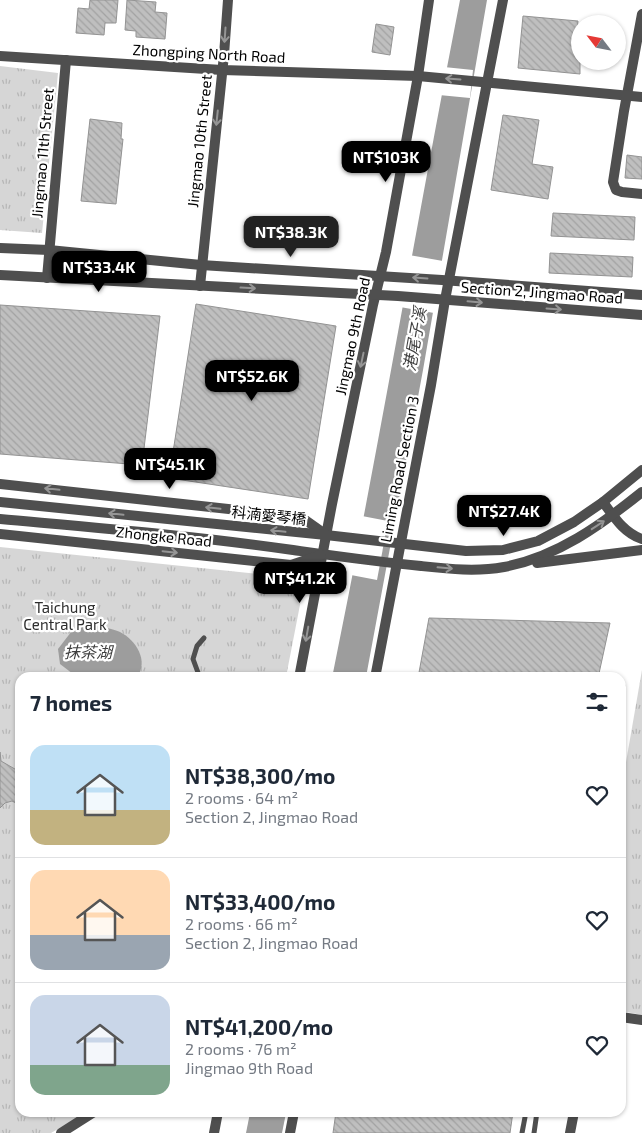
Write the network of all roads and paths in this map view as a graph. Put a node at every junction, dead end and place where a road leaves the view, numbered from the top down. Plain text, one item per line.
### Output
1 (228, 0) edge
2 (428, 0) edge
3 (503, 0) edge
4 (642, 14) edge
5 (0, 56) edge
6 (66, 60) junction
7 (222, 70) junction
8 (418, 76) junction
9 (481, 81) junction
10 (627, 96) junction
11 (642, 97) edge
12 (642, 194) edge
13 (0, 248) edge
14 (49, 250) junction
15 (201, 265) junction
16 (0, 275) edge
17 (380, 277) junction
18 (47, 278) junction
19 (444, 280) junction
20 (200, 286) junction
21 (375, 295) junction
22 (642, 295) edge
23 (442, 299) junction
24 (642, 315) edge
25 (642, 470) edge
26 (0, 484) edge
27 (642, 492) edge
28 (0, 502) edge
29 (603, 502) junction
30 (612, 516) junction
31 (0, 519) edge
32 (0, 534) edge
33 (326, 535) junction
34 (642, 539) edge
35 (400, 544) junction
36 (642, 550) edge
37 (328, 555) junction
38 (396, 564) junction
39 (503, 567) junction
40 (204, 638) dead end
41 (198, 672) edge
42 (300, 672) edge
43 (376, 672) edge
44 (626, 1018) edge
45 (642, 1020) edge
46 (86, 1117) edge
47 (217, 1117) edge
48 (293, 1117) edge
49 (525, 1117) edge
50 (536, 1117) edge
51 (573, 1117) edge
52 (61, 1133) edge
53 (214, 1133) edge
54 (290, 1133) edge
55 (522, 1133) edge
56 (534, 1133) edge
57 (570, 1133) edge

1 -> 7 street, Jingmao 10th Street
2 - 8 street, Jingmao 9th Road
3 - 9 street, Liming Road Section 3
4 - 10 street
5 - 6 street, Zhongping North Road
6 - 7 street, Zhongping North Road
6 - 14 street, Jingmao 11th Street
7 - 8 street, Zhongping North Road
7 -> 15 street, Jingmao 10th Street
9 -> 8 street, Zhongping North Road
8 - 17 street, Jingmao 9th Road
9 - 10 street, Zhongping North Road
9 - 19 street, Liming Road Section 3
10 - 11 street, Zhongping North Road
10 - 12 street
13 - 14 street
14 - 15 street
14 - 18 street, Jingmao 11th Street
15 - 17 street
15 - 20 street, Jingmao 10th Street
16 - 18 street
19 -> 17 street, Section 2, Jingmao Road
17 - 21 street, Jingmao 9th Road
18 - 20 street
19 - 22 street, Section 2, Jingmao Road
19 - 23 street, Liming Road Section 3
20 -> 21 street
21 - 23 street, Section 2, Jingmao Road
21 -> 33 street, Jingmao 9th Road
23 -> 24 street, Section 2, Jingmao Road
23 - 35 street, Liming Road Section 3
25 - 29 street, 科湳愛琴橋
33 -> 26 street
27 - 30 street
33 -> 28 street, 科湳愛琴橋
29 - 30 street
29 - 35 street, 科湳愛琴橋
30 - 34 street
39 -> 30 street
31 - 37 street, 科湳愛琴橋
32 -> 37 street, Zhongke Road
33 - 35 street, 科湳愛琴橋
33 - 37 street, Jingmao 9th Road
35 - 38 street, Liming Road Section 3
36 - 39 street
37 - 38 street, 科湳愛琴橋
37 -> 42 street, Jingmao 9th Road
38 -> 39 street, 科湳愛琴橋
38 - 43 street, Liming Road Section 3
40 - 41 lane
44 - 45 street
46 - 52 street
47 - 53 street
48 - 54 street
49 - 55 lane
50 - 56 lane
51 - 57 street

